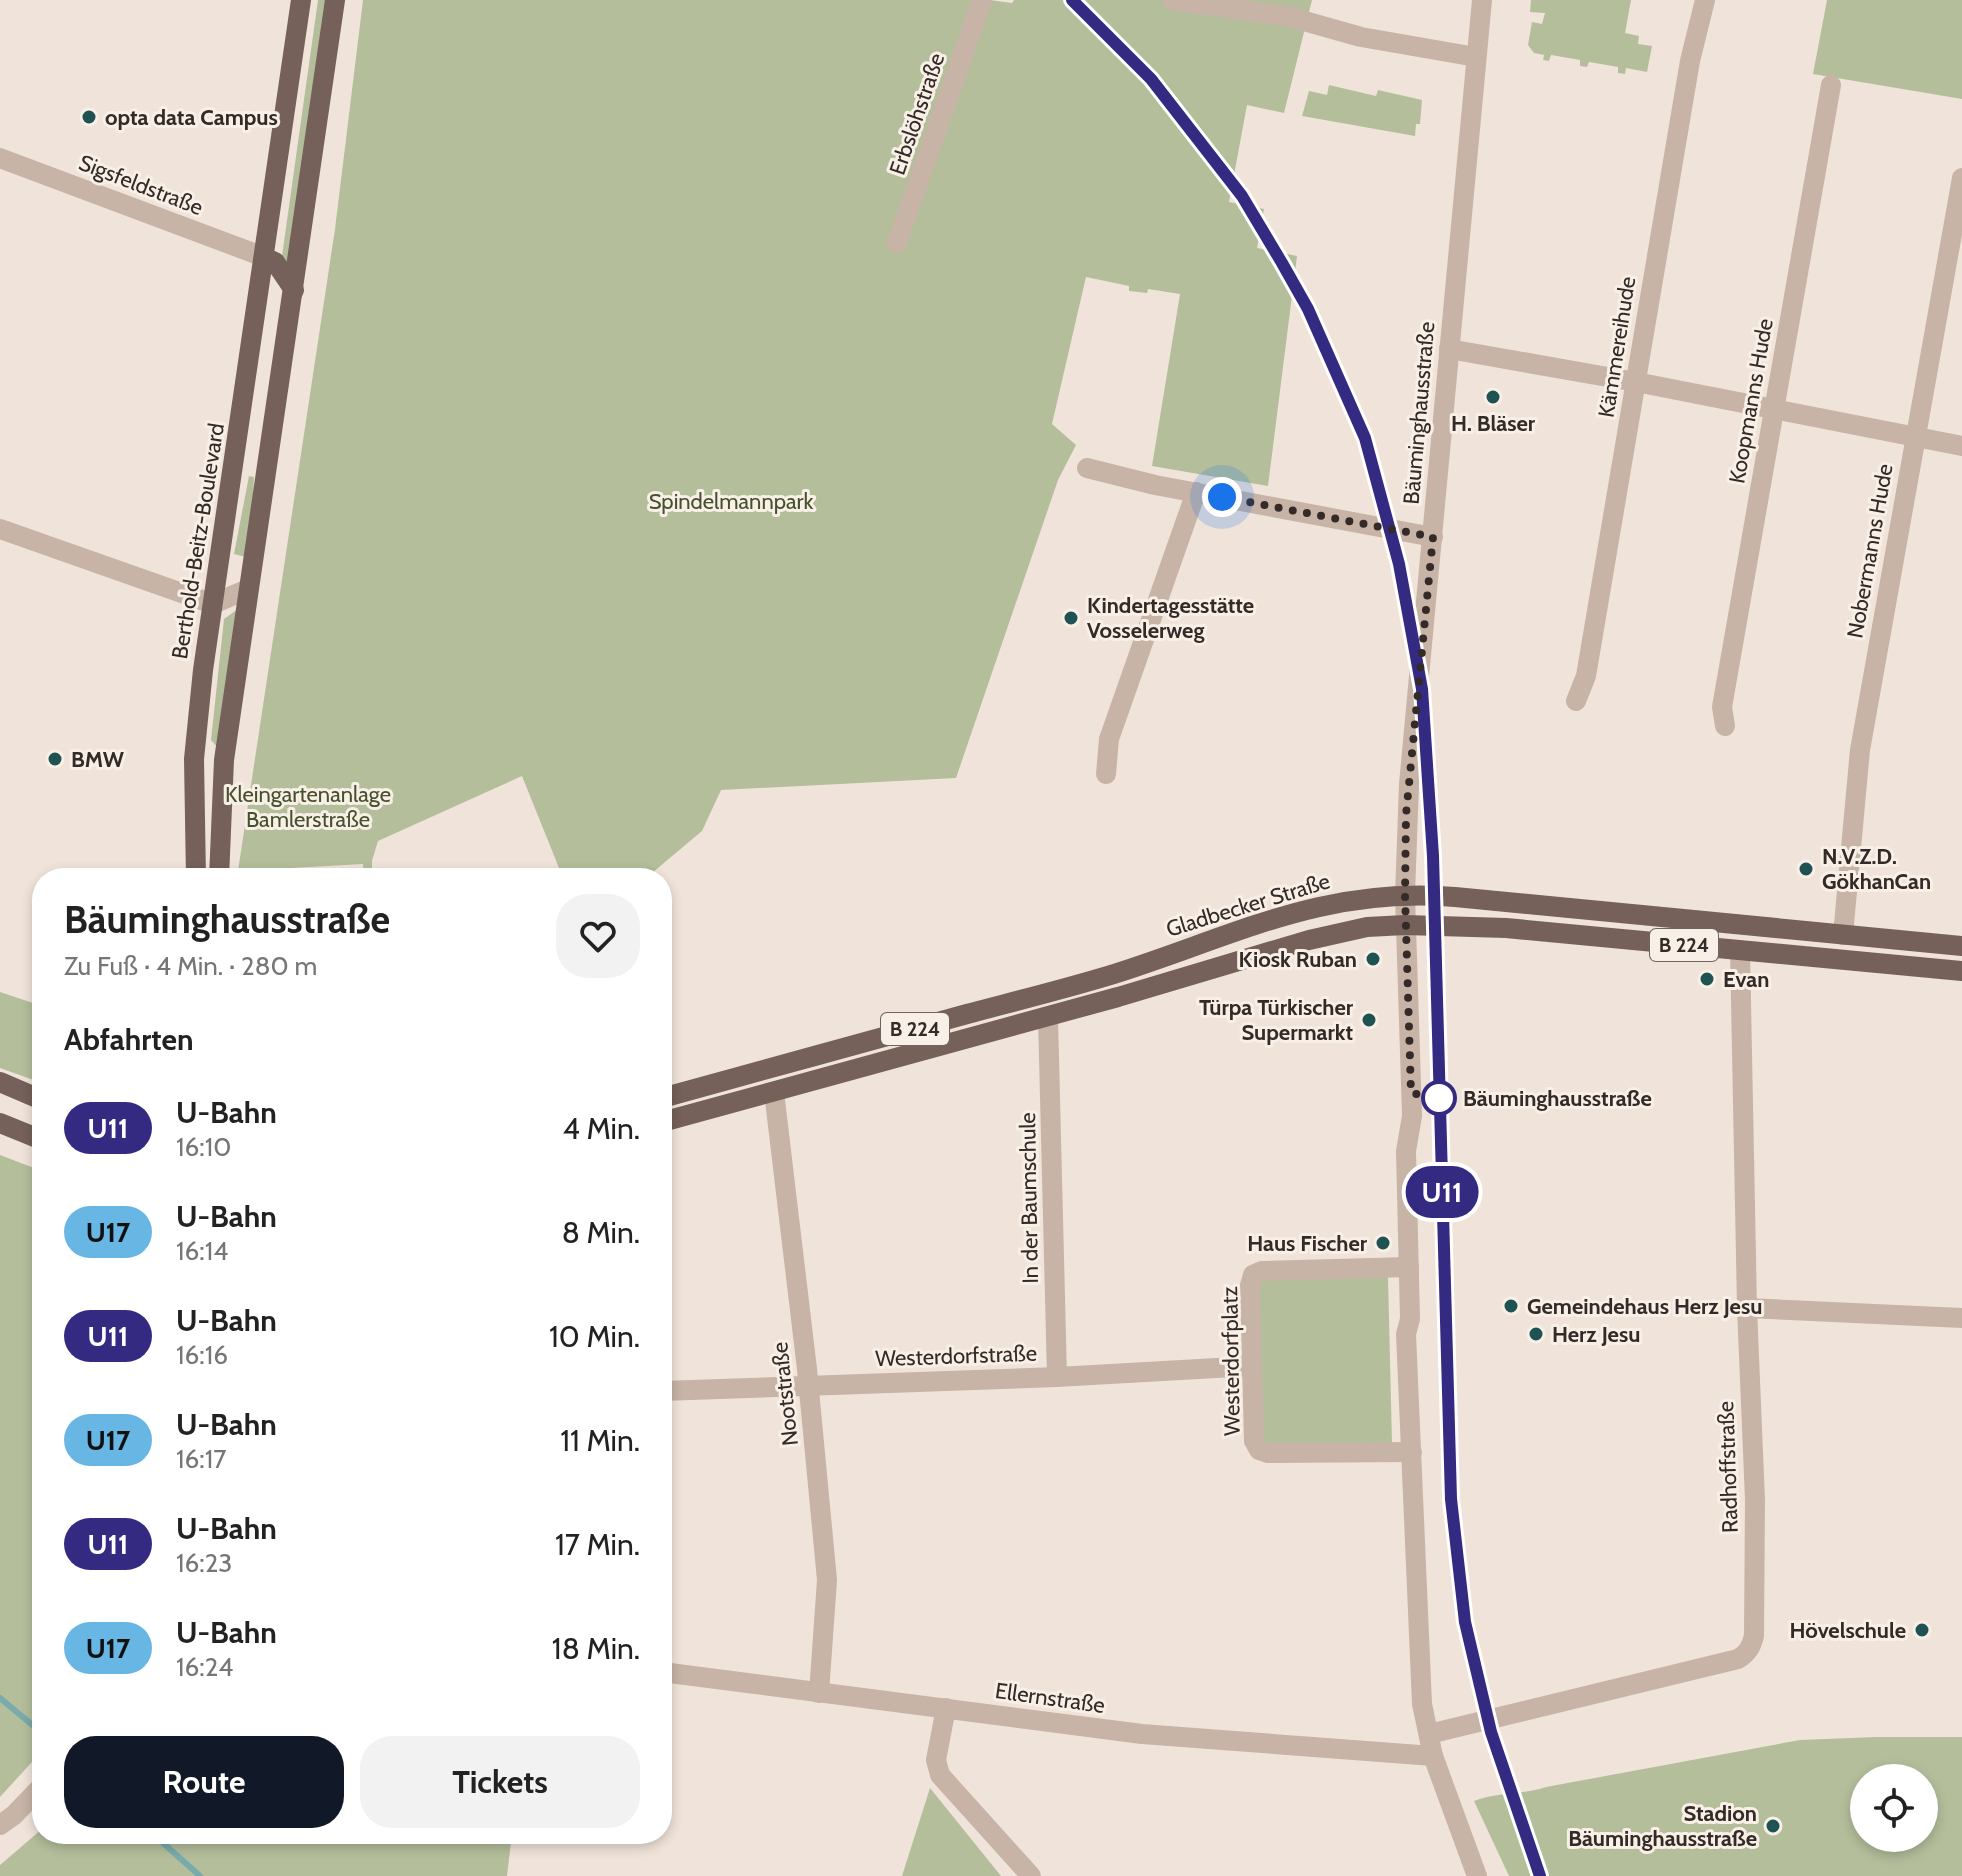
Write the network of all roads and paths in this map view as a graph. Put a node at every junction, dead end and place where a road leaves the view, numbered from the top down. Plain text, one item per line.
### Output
1 (301, 0) edge
2 (335, 0) edge
3 (982, 0) edge
4 (1173, 0) edge
5 (1482, 0) edge
6 (1705, 0) edge
7 (1476, 57) junction
8 (1831, 85) dead end
9 (0, 158) edge
10 (1962, 178) edge
11 (897, 243) dead end
12 (264, 257) junction
13 (294, 290) junction
14 (1449, 349) junction
15 (1636, 382) junction
16 (1774, 408) junction
17 (1915, 437) junction
18 (1962, 446) edge
19 (1087, 468) dead end
20 (1196, 492) junction
21 (0, 529) edge
22 (1433, 537) junction
23 (248, 589) junction
24 (213, 604) junction
25 (1576, 701) dead end
26 (1725, 726) dead end
27 (194, 759) junction
28 (224, 760) junction
29 (1106, 774) dead end
30 (220, 806) junction
31 (194, 834) junction
32 (196, 868) edge
33 (219, 868) edge
34 (1405, 895) junction
35 (1405, 925) junction
36 (1843, 935) junction
37 (1962, 946) edge
38 (1740, 950) junction
39 (1962, 971) edge
40 (1048, 1017) junction
41 (0, 1082) edge
42 (774, 1092) junction
43 (672, 1095) edge
44 (32, 1096) edge
45 (672, 1119) edge
46 (0, 1123) edge
47 (32, 1136) edge
48 (1409, 1267) junction
49 (1747, 1308) junction
50 (1962, 1318) edge
51 (1252, 1366) junction
52 (1057, 1377) junction
53 (809, 1386) junction
54 (672, 1391) edge
55 (1412, 1452) junction
56 (672, 1673) edge
57 (819, 1693) junction
58 (946, 1708) junction
59 (1429, 1734) junction
60 (1433, 1756) junction
61 (32, 1796) edge
62 (0, 1825) edge
63 (1031, 1876) edge
64 (1477, 1876) edge

1 - 12 main road, Berthold-Beitz-Boulevard
2 - 13 main road
3 - 11 street, Erbslöhstraße
4 - 7 street
5 - 7 street, Bäuminghausstraße
6 - 15 street, Kämmereihude
7 - 14 street, Bäuminghausstraße
8 - 16 street, Koopmanns Hude
9 - 12 street, Sigsfeldstraße
10 - 17 street, Nobermanns Hude
12 - 13 main road
12 - 24 main road, Berthold-Beitz-Boulevard
13 - 23 main road
14 - 15 street
14 - 22 street, Bäuminghausstraße
15 - 16 street
15 - 25 street, Kämmereihude
16 - 17 street
16 - 26 street, Koopmanns Hude
17 - 18 street
17 - 36 street, Nobermanns Hude
19 - 20 street
20 - 22 street
20 - 29 street
21 - 24 street
22 - 34 street, Bäuminghausstraße
23 - 24 street
23 - 28 main road
24 - 27 main road, Berthold-Beitz-Boulevard
27 - 28 main road
27 - 31 main road, Berthold-Beitz-Boulevard
28 - 30 main road
30 - 31 main road
30 - 33 main road
31 - 32 main road, Berthold-Beitz-Boulevard
34 - 35 street, Bäuminghausstraße
34 - 36 main road, Gladbecker Straße / B 224
34 - 43 main road, Gladbecker Straße / B 224
35 - 38 main road, B 224
35 - 40 main road, B 224
35 - 48 street, Bäuminghausstraße
36 - 37 main road, Gladbecker Straße / B 224
38 - 39 main road, B 224
38 - 49 street, Radhoffstraße
40 - 42 main road, B 224
40 - 52 street, In der Baumschule
41 - 44 main road
42 - 45 main road, B 224
42 - 53 street, Nootstraße
46 - 47 main road
48 - 51 street, Westerdorfplatz
48 - 55 street, Bäuminghausstraße
49 - 50 street
49 - 59 street, Radhoffstraße
51 - 52 street, Westerdorfstraße
51 - 55 street, Westerdorfplatz
52 - 53 street, Westerdorfstraße
53 - 54 street, Westerdorfstraße
53 - 57 street, Nootstraße
55 - 59 street, Bäuminghausstraße
56 - 57 street, Ellernstraße
57 - 58 street, Ellernstraße
58 - 60 street, Ellernstraße
58 - 63 street
59 - 60 street, Bäuminghausstraße
60 - 64 street, Bäuminghausstraße
61 - 62 street

